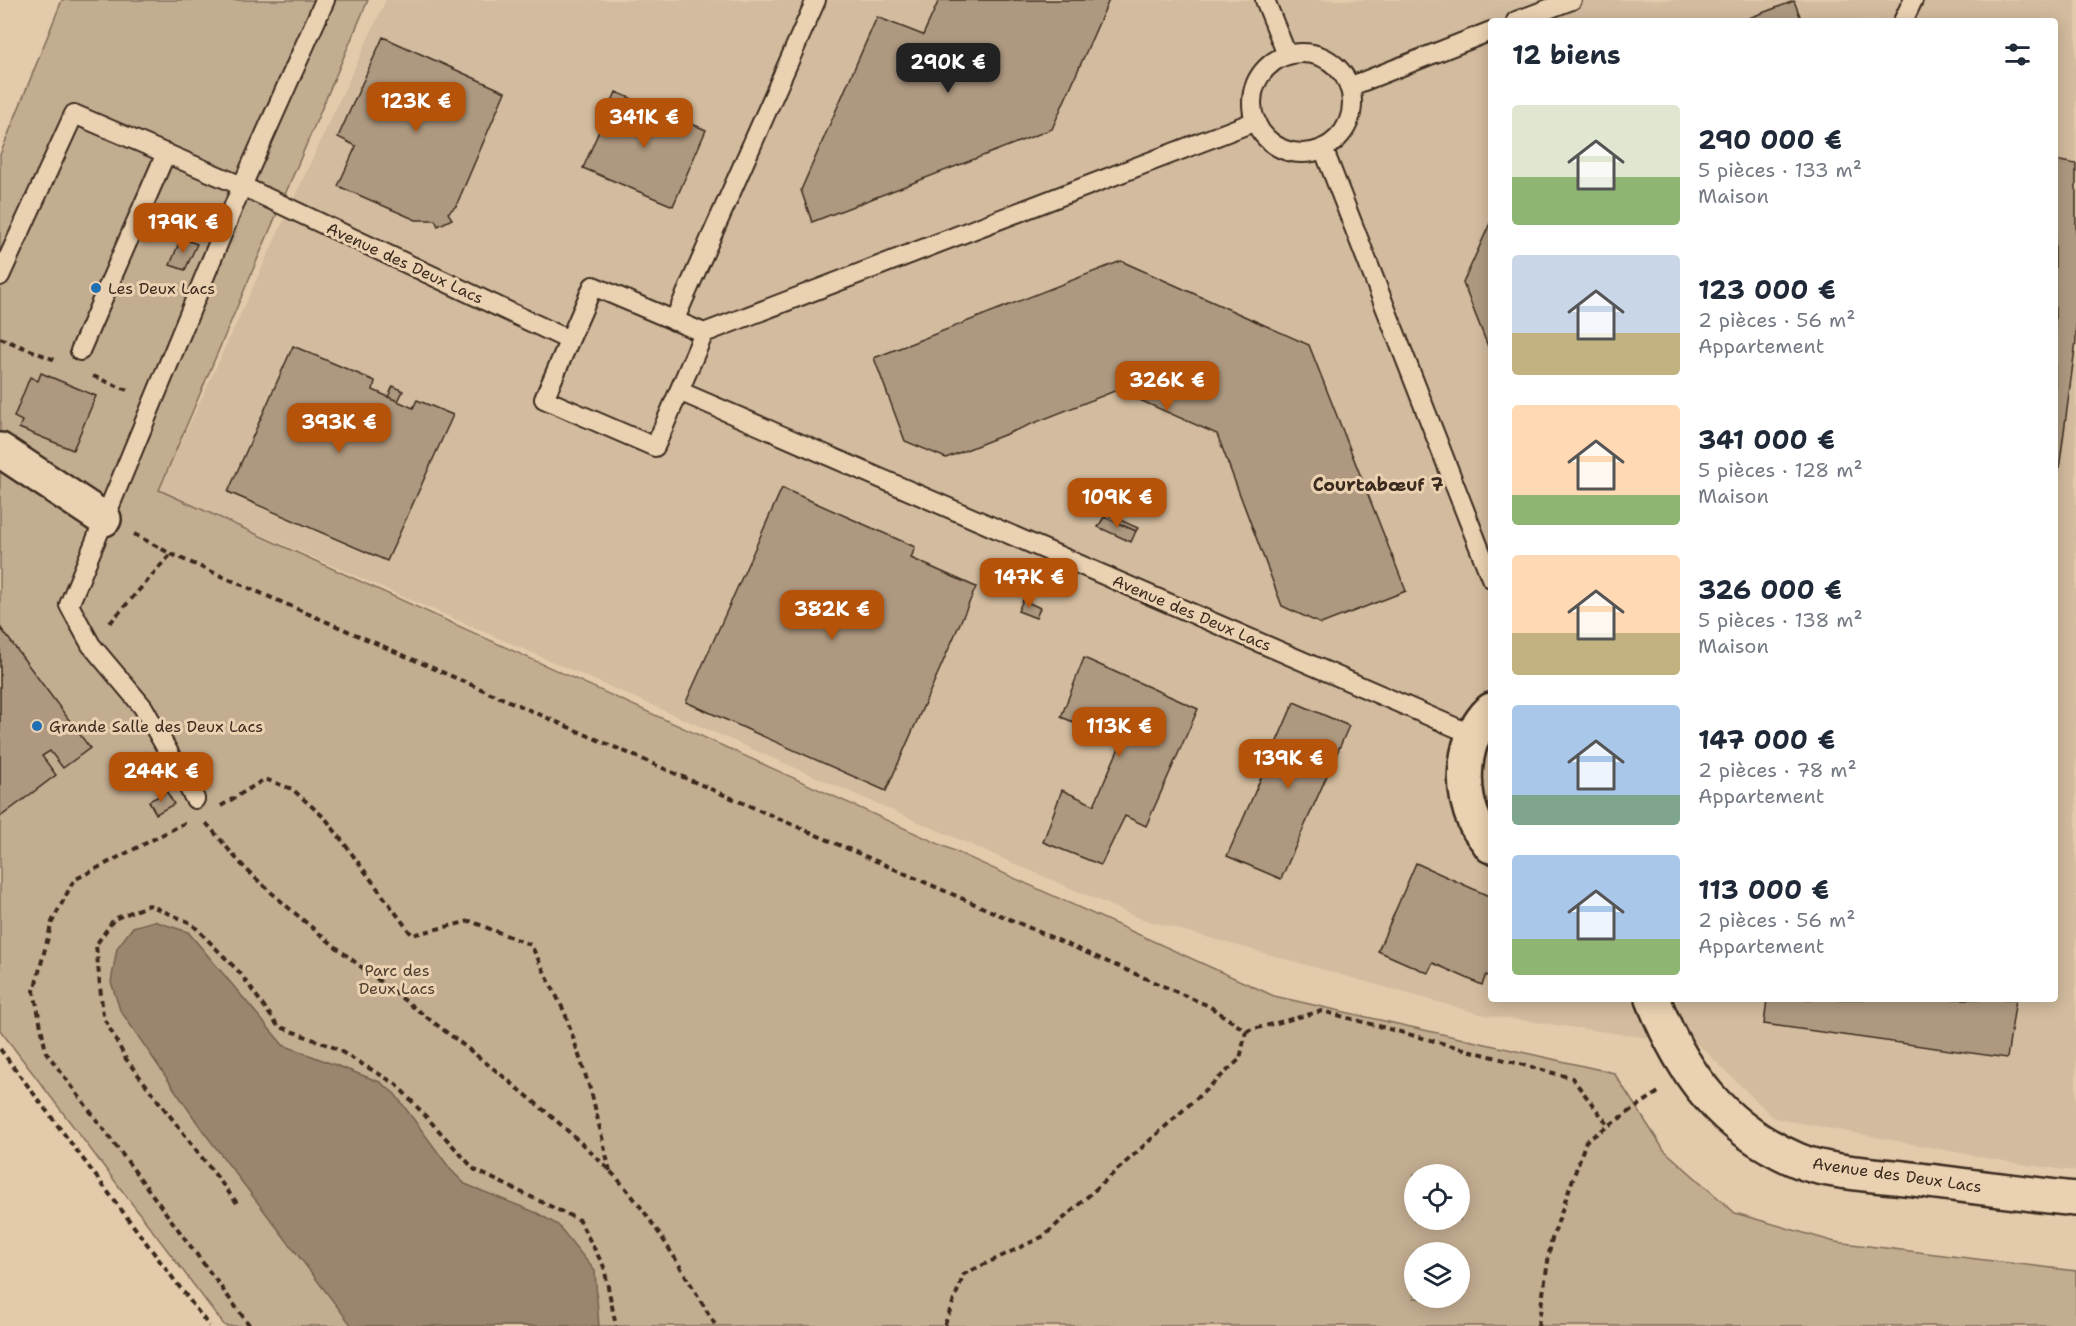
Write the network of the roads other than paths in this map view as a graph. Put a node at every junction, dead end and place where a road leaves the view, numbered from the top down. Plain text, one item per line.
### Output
1 (325, 0) edge
2 (816, 0) edge
3 (1265, 0) edge
4 (1572, 0) edge
5 (1913, 0) edge
6 (1524, 18) edge
7 (1905, 18) edge
8 (1488, 32) edge
9 (1287, 55) junction
10 (1349, 87) junction
11 (1256, 121) junction
12 (1323, 148) junction
13 (166, 153) junction
14 (242, 186) junction
15 (0, 276) edge
16 (674, 321) junction
17 (704, 333) junction
18 (569, 340) junction
19 (80, 351) dead end
20 (679, 391) junction
21 (0, 450) edge
22 (104, 519) junction
23 (1488, 570) edge
24 (1482, 723) edge
25 (198, 807) road end
26 (1488, 842) edge
27 (1654, 1002) edge
28 (2076, 1199) edge

1 - 14 lane
2 - 16 lane
3 - 9 lane
4 - 6 lane
5 - 7 lane
8 - 10 lane
9 - 10 lane
9 - 11 lane
10 - 12 lane
11 - 12 lane
11 - 17 lane
12 - 23 lane
13 - 14 lane, Avenue des Deux Lacs
13 - 15 lane, Avenue des Deux Lacs
13 - 19 lane
14 - 18 lane, Avenue des Deux Lacs
14 - 22 lane
16 - 17 lane
16 - 18 lane
17 - 20 lane
18 - 20 lane
20 - 24 lane, Avenue des Deux Lacs
21 - 22 street
22 - 25 lane
24 - 26 street, Avenue des Deux Lacs
27 - 28 street, Avenue des Deux Lacs

